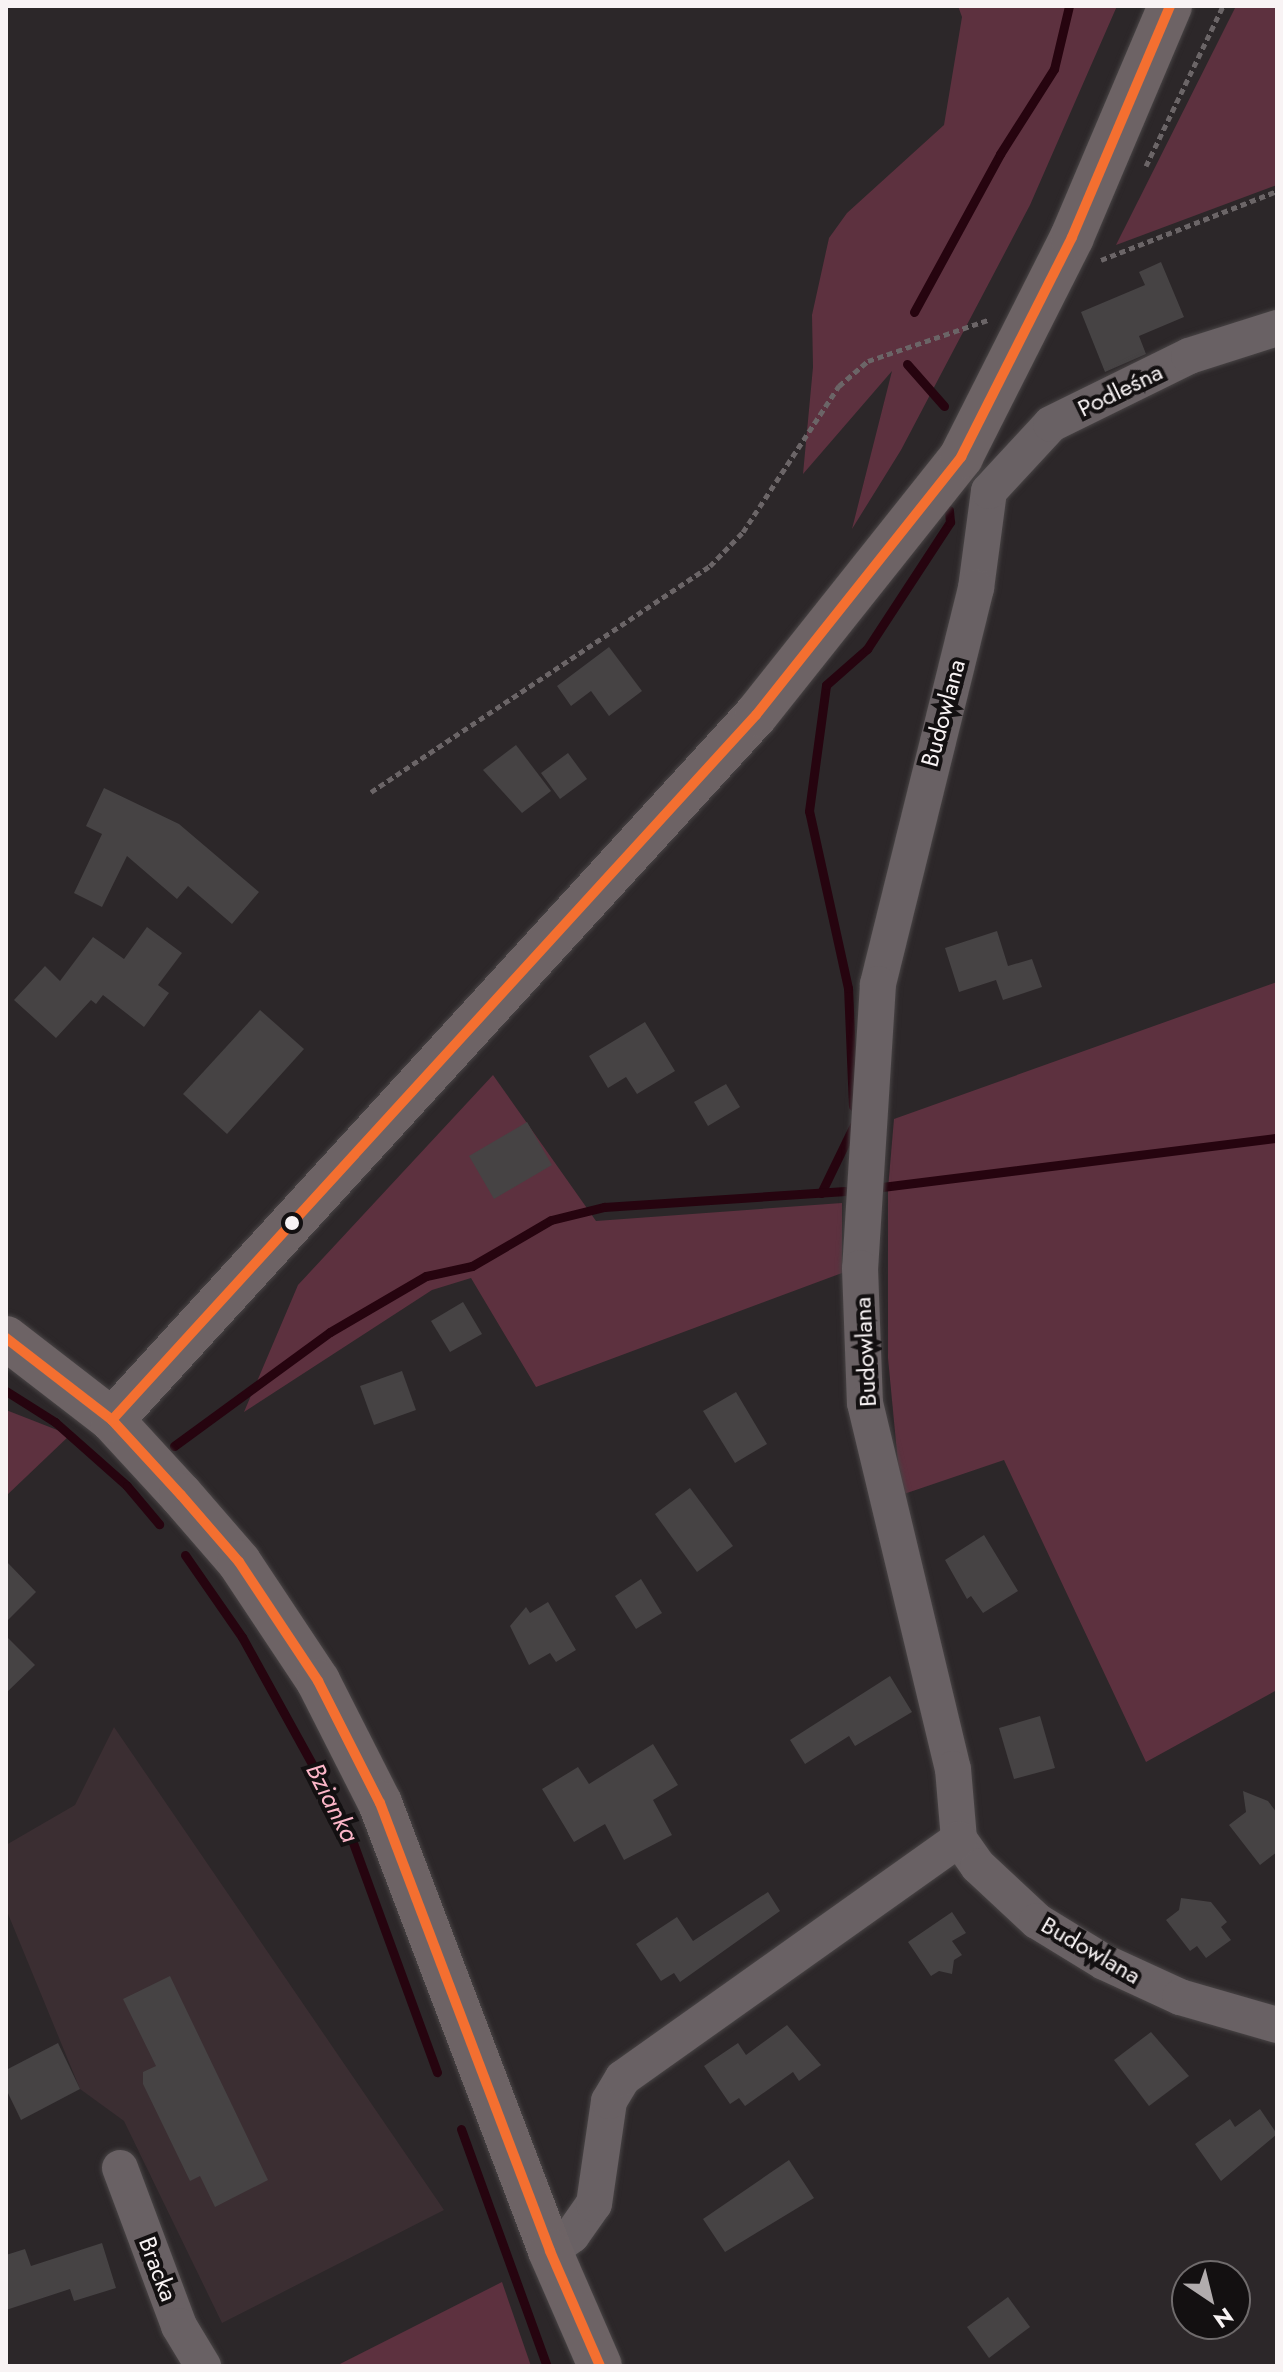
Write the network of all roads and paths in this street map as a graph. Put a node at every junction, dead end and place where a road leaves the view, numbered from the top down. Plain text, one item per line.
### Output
1 (1170, 6) edge
2 (1277, 191) edge
3 (1050, 277) junction
4 (1029, 319) junction
5 (1277, 328) edge
6 (961, 457) junction
7 (989, 491) junction
8 (371, 792) dead end
9 (6, 1338) edge
10 (112, 1420) junction
11 (959, 1839) junction
12 (1277, 2025) edge
13 (120, 2168) dead end
14 (550, 2251) junction
15 (203, 2366) edge
16 (600, 2366) edge

1 - 3 street
2 - 3 path
3 - 4 street
4 - 6 street
4 - 8 path
5 - 7 street, Podleśna
6 - 7 street
6 - 10 street
7 - 11 street, Budowlana
9 - 10 street
10 - 14 street
11 - 12 street, Budowlana
11 - 14 street
13 - 15 street, Bracka
14 - 16 street

